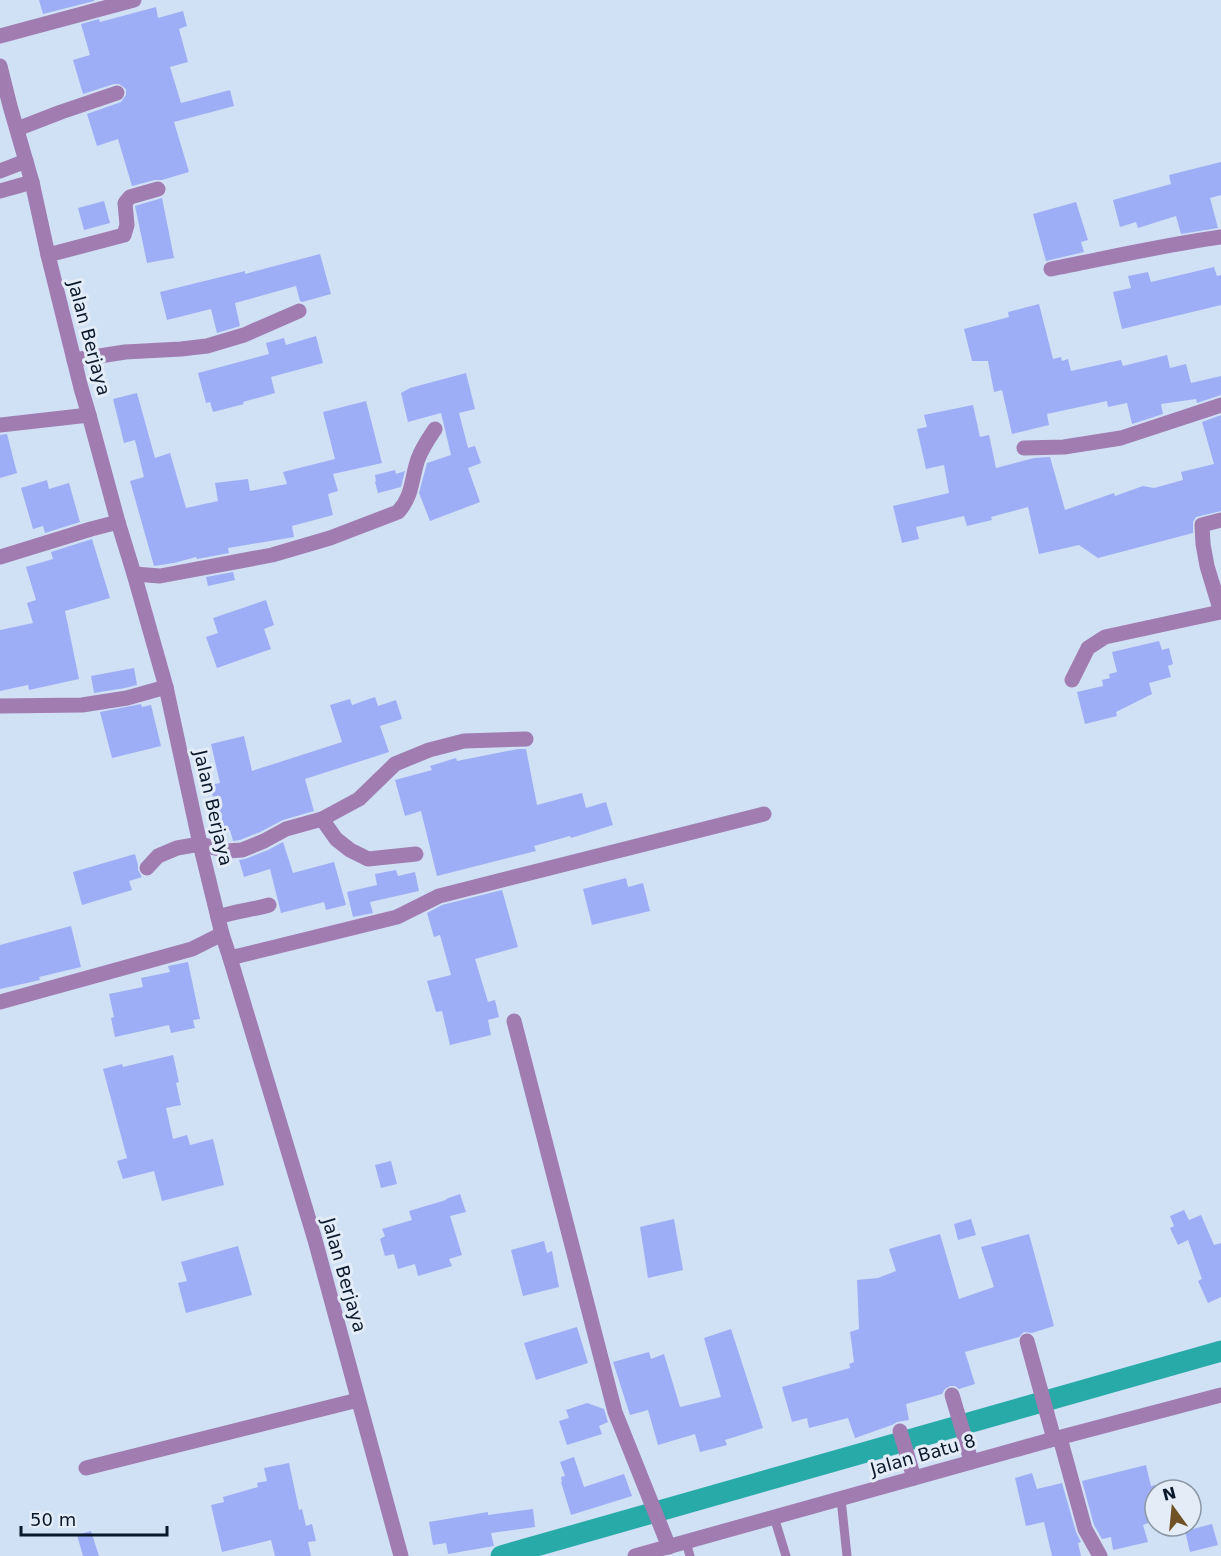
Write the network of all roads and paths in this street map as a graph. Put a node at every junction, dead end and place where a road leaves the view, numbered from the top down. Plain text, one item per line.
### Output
1 (134, 0) edge
2 (0, 36) edge
3 (0, 66) edge
4 (117, 93) dead end
5 (5, 108) edge
6 (17, 129) junction
7 (26, 160) junction
8 (0, 171) edge
9 (32, 182) junction
10 (158, 189) dead end
11 (0, 191) edge
12 (1221, 237) edge
13 (48, 255) junction
14 (1051, 269) dead end
15 (299, 311) dead end
16 (74, 360) junction
17 (1221, 405) edge
18 (89, 415) junction
19 (0, 424) edge
20 (435, 429) dead end
21 (1024, 448) dead end
22 (1221, 520) edge
23 (118, 522) junction
24 (0, 557) edge
25 (134, 574) junction
26 (1221, 612) edge
27 (1072, 680) dead end
28 (166, 687) junction
29 (0, 706) edge
30 (526, 739) dead end
31 (764, 814) dead end
32 (322, 819) junction
33 (200, 844) junction
34 (416, 854) dead end
35 (147, 868) dead end
36 (269, 905) dead end
37 (218, 917) junction
38 (222, 934) junction
39 (230, 958) junction
40 (0, 1002) edge
41 (514, 1021) dead end
42 (1027, 1341) dead end
43 (952, 1395) dead end
44 (1221, 1395) edge
45 (358, 1400) junction
46 (900, 1431) dead end
47 (1057, 1438) junction
48 (971, 1462) junction
49 (86, 1468) dead end
50 (914, 1478) junction
51 (841, 1499) junction
52 (774, 1517) junction
53 (669, 1547) junction
54 (688, 1549) edge
55 (401, 1556) edge
56 (635, 1556) edge
57 (786, 1556) edge
58 (847, 1556) edge
59 (1100, 1556) edge

1 - 2 street
3 - 5 street, Jalan Berjaya
4 - 6 street
5 - 6 street, Jalan Berjaya
6 - 7 street, Jalan Berjaya
7 - 8 street
7 - 9 street, Jalan Berjaya
9 - 11 street
9 - 13 street, Jalan Berjaya
10 - 13 street
12 - 14 street
13 - 16 street, Jalan Berjaya
15 - 16 street
16 - 18 street, Jalan Berjaya
17 - 21 street
18 - 19 street
18 - 23 street, Jalan Berjaya
20 - 25 street
22 - 26 street
23 - 24 street
23 - 25 street, Jalan Berjaya
25 - 28 street, Jalan Berjaya
26 - 27 street
28 - 29 street
28 - 33 street, Jalan Berjaya
30 - 32 street
31 - 39 street
32 - 33 street
32 - 34 street
33 - 35 street
33 - 37 street, Jalan Berjaya
36 - 37 street
37 - 38 street, Jalan Berjaya
38 - 39 street, Jalan Berjaya
38 - 40 street
39 - 45 street, Jalan Berjaya
41 - 53 street
42 - 47 street
43 - 48 street
44 - 47 street, Jalan Batu 8
45 - 49 street
45 - 55 street, Jalan Berjaya
46 - 50 street
47 - 48 street, Jalan Batu 8
47 - 59 street
48 - 50 street, Jalan Batu 8
50 - 51 street, Jalan Batu 8
51 - 52 street, Jalan Batu 8
51 - 58 lane
52 - 54 street, Jalan Batu 8
52 - 57 lane
53 - 54 street, Jalan Batu 8
53 - 56 street, Jalan Batu 8

